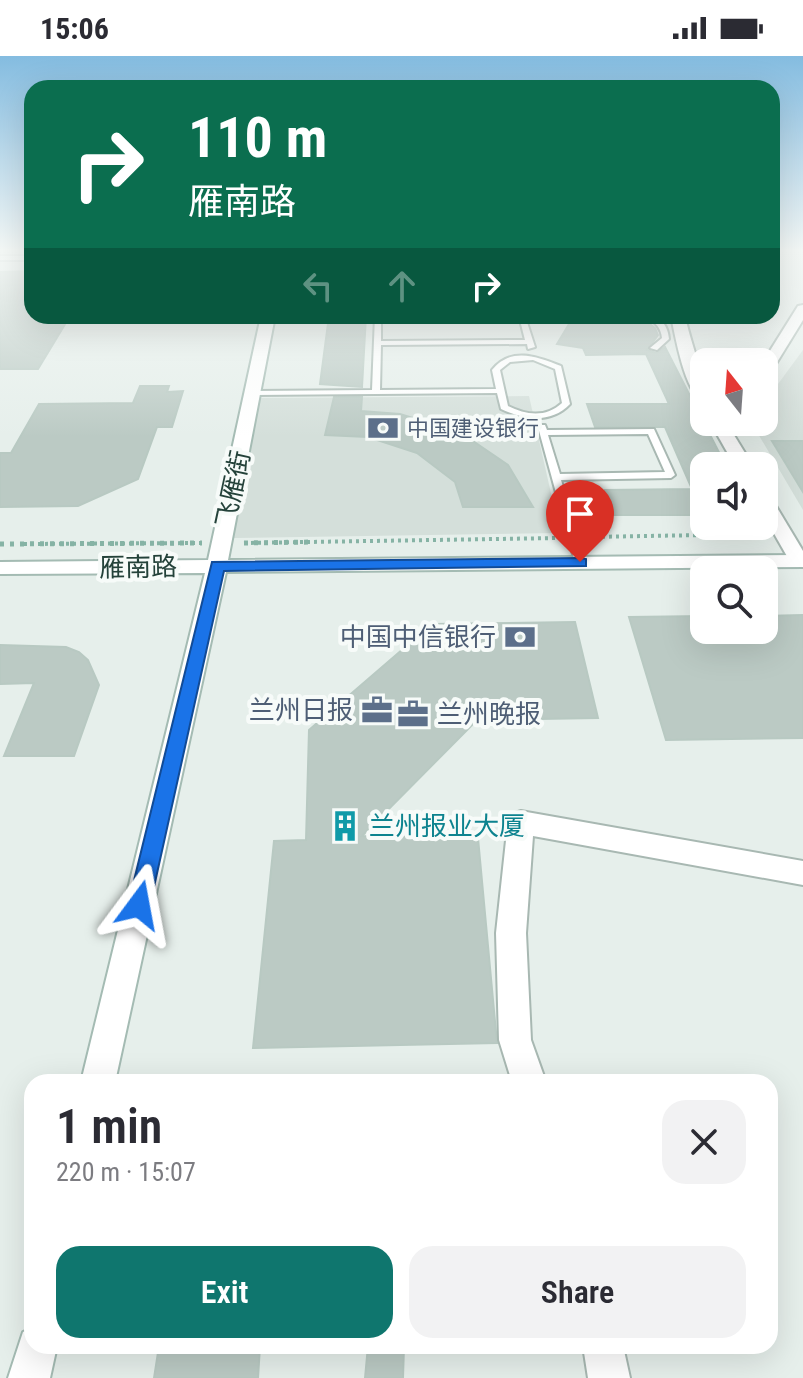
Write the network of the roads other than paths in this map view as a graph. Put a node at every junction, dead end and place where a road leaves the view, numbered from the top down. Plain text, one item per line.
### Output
1 (800, 314) edge
2 (266, 324) edge
3 (378, 324) edge
4 (524, 324) edge
5 (660, 324) edge
6 (680, 324) edge
7 (529, 342) junction
8 (377, 343) junction
9 (654, 348) dead end
10 (778, 349) edge
11 (534, 358) junction
12 (690, 364) edge
13 (501, 391) junction
14 (376, 392) junction
15 (253, 393) junction
16 (539, 416) junction
17 (544, 433) junction
18 (556, 477) junction
19 (778, 524) edge
20 (220, 554) junction
21 (801, 561) edge
22 (580, 562) junction
23 (0, 568) edge
24 (803, 873) edge
25 (100, 1074) edge
26 (526, 1074) edge
27 (35, 1354) edge
28 (604, 1354) edge
29 (29, 1378) edge
30 (609, 1378) edge

1 - 10 main road
2 - 15 main road, 飞雁街
3 - 8 lane
4 - 7 lane
5 - 9 lane
6 - 12 main road
7 - 8 lane
7 - 11 lane
8 - 14 lane
11 - 13 lane
11 - 16 lane
13 - 14 lane
13 - 16 lane
14 - 15 lane
15 - 20 main road, 飞雁街
16 - 17 lane
17 - 18 lane
17 - 18 lane
18 - 22 lane
19 - 21 main road
20 - 22 main road, 雁南路
20 - 23 main road, 雁南路
20 - 25 main road, 飞雁街
21 - 22 main road, 雁南路
24 - 26 main road
27 - 29 main road
28 - 30 main road

